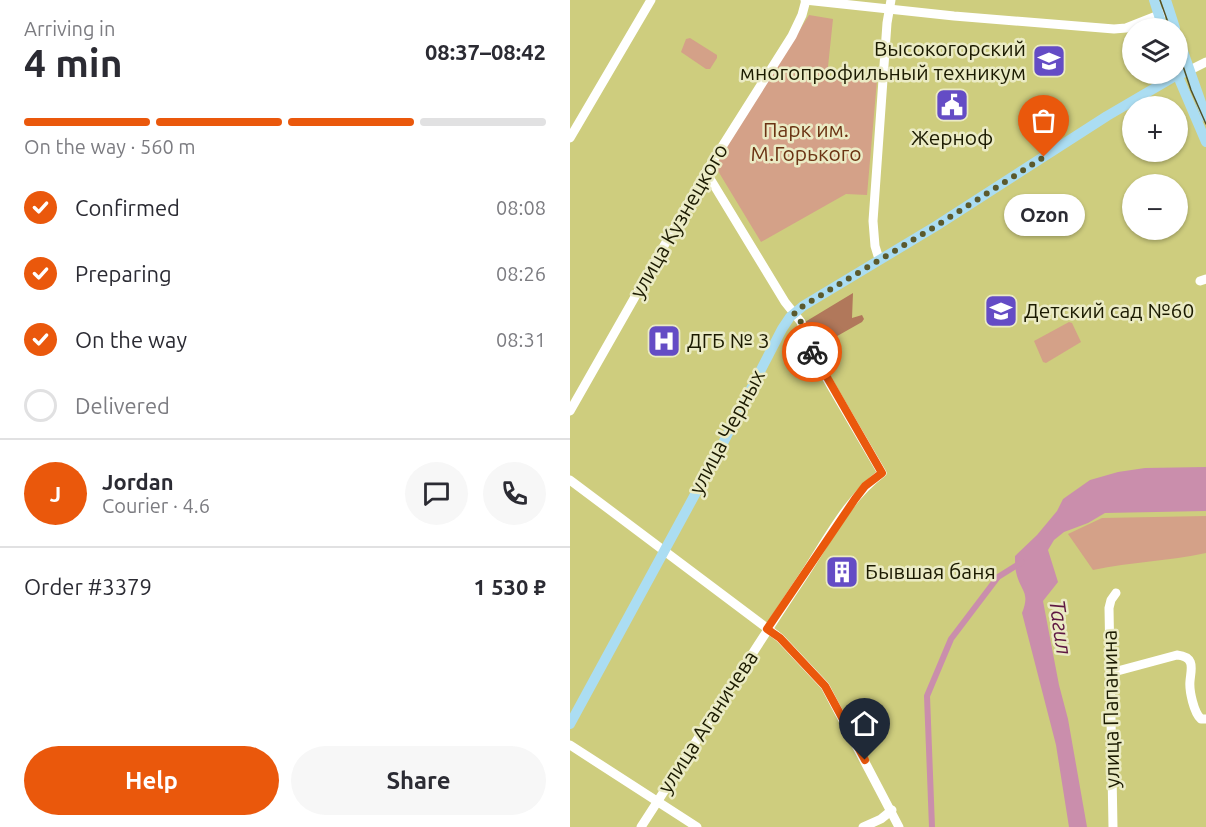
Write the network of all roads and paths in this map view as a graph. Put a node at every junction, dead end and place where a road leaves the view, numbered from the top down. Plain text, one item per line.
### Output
1 (651, 0) edge
2 (805, 0) edge
3 (1154, 0) edge
4 (890, 5) edge
5 (1164, 8) edge
6 (1206, 62) edge
7 (1188, 70) joint
8 (1160, 84) edge
9 (1181, 84) edge
10 (1206, 117) edge
11 (570, 138) edge
12 (1206, 142) edge
13 (706, 171) junction
14 (879, 259) junction
15 (794, 314) junction
16 (570, 411) edge
17 (570, 480) edge
18 (663, 552) junction
19 (1116, 593) dead end
20 (767, 629) junction
21 (1110, 673) junction
22 (1206, 718) edge
23 (570, 724) edge
24 (570, 745) edge
25 (657, 803) junction
26 (892, 810) junction
27 (641, 827) edge
28 (697, 827) edge
29 (863, 827) edge
30 (899, 827) edge
31 (1113, 827) edge

1 - 11 street
2 - 4 street
2 - 13 street, улица Кузнецкого
3 - 5 main road
4 - 5 street
4 - 14 street
6 - 7 street, улица Черных
7 - 10 main road
8 - 14 main road, улица Черных
9 - 12 main road
13 - 15 street
13 - 16 street, улица Кузнецкого
14 - 15 main road, улица Черных
15 - 18 main road, улица Черных
15 - 20 street, улица Аганичева
17 - 18 street
18 - 20 street
18 - 23 main road, улица Черных
19 - 21 street, улица Папанина
20 - 25 street, улица Аганичева
20 - 26 street
21 - 22 street
21 - 31 street, улица Папанина
24 - 25 street
25 - 27 street, улица Аганичева
25 - 28 street
26 - 29 street
26 - 30 street

